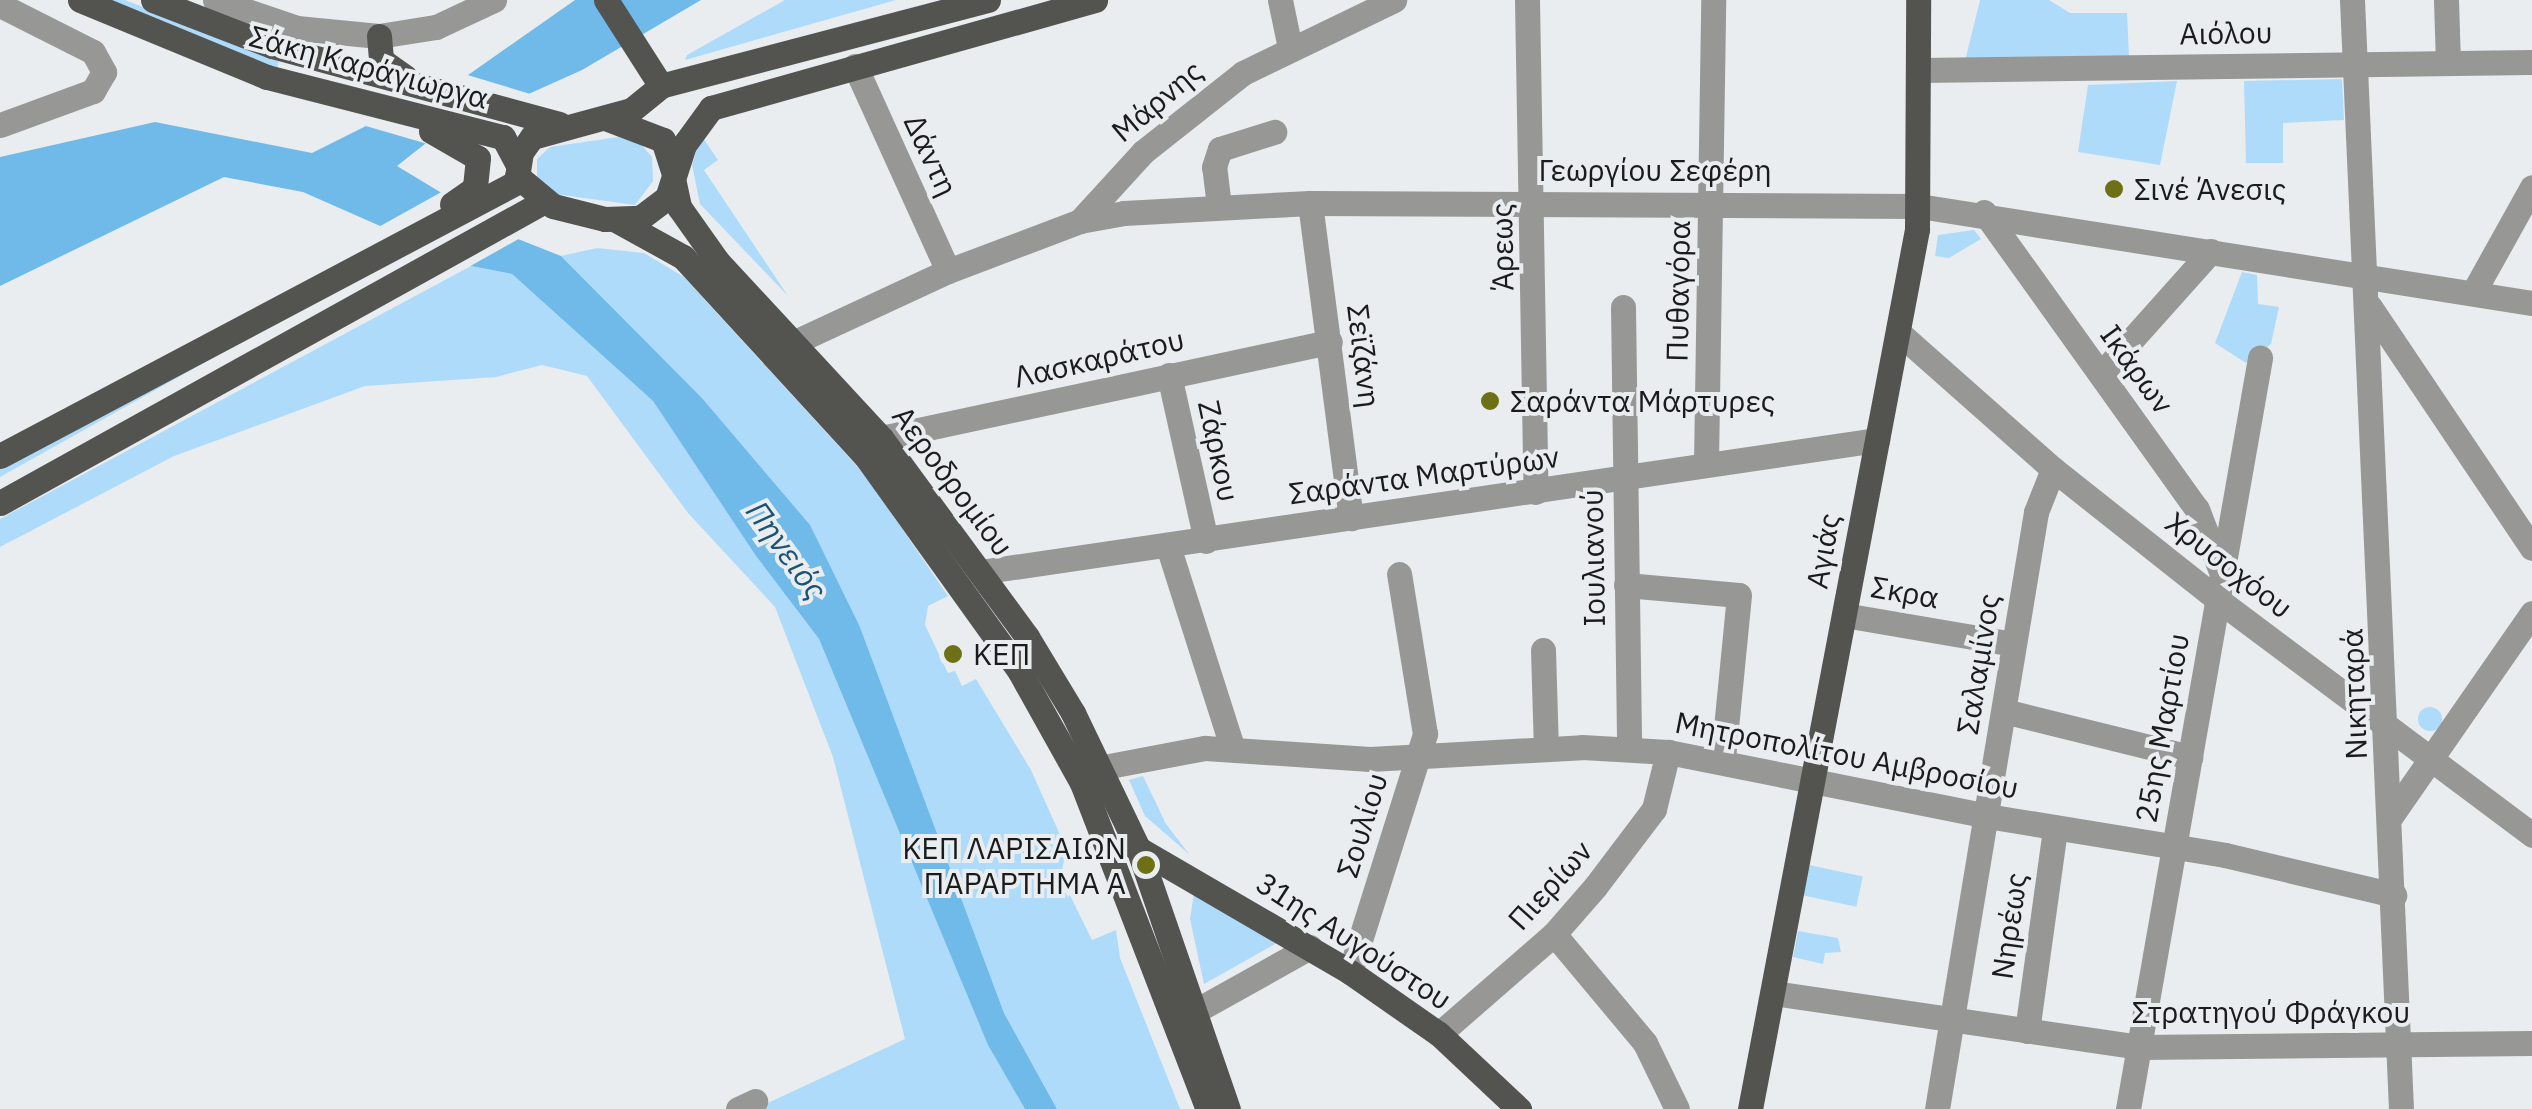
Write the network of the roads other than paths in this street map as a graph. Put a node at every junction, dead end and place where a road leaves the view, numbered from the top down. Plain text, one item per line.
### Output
1 (80, 0) edge
2 (153, 0) edge
3 (215, 0) edge
4 (494, 0) edge
5 (606, 0) edge
6 (988, 0) edge
7 (1094, 0) edge
8 (1280, 0) edge
9 (1394, 0) edge
10 (1527, 0) edge
11 (1713, 0) edge
12 (1918, 0) edge
13 (2352, 0) edge
14 (2446, 0) edge
15 (0, 5) edge
16 (379, 36) junction
17 (1290, 48) junction
18 (2532, 62) edge
19 (2448, 63) junction
20 (2354, 64) junction
21 (854, 66) junction
22 (1921, 70) junction
23 (394, 76) junction
24 (661, 86) junction
25 (392, 110) junction
26 (598, 118) junction
27 (549, 121) junction
28 (0, 125) edge
29 (694, 126) junction
30 (1274, 132) dead end
31 (518, 172) junction
32 (674, 179) junction
33 (2532, 188) edge
34 (477, 197) junction
35 (1712, 201) junction
36 (543, 202) junction
37 (1310, 203) junction
38 (1534, 203) junction
39 (1220, 206) junction
40 (1919, 206) junction
41 (1984, 212) junction
42 (616, 220) junction
43 (1080, 222) junction
44 (2211, 251) junction
45 (948, 271) junction
46 (2367, 277) junction
47 (2473, 293) junction
48 (2532, 303) edge
49 (2368, 304) junction
50 (1622, 307) dead end
51 (1898, 332) junction
52 (797, 342) junction
53 (1330, 342) junction
54 (2260, 358) dead end
55 (1169, 374) junction
56 (2100, 374) junction
57 (881, 438) junction
58 (1877, 440) junction
59 (0, 456) edge
60 (1706, 463) junction
61 (2053, 469) junction
62 (1625, 477) junction
63 (1536, 492) junction
64 (0, 502) edge
65 (1351, 518) junction
66 (1206, 541) junction
67 (1168, 546) junction
68 (2532, 548) edge
69 (980, 572) junction
70 (1399, 574) dead end
71 (2222, 574) junction
72 (1626, 585) junction
73 (2217, 600) junction
74 (2532, 613) edge
75 (1844, 615) junction
76 (2014, 644) junction
77 (1543, 650) dead end
78 (2004, 712) junction
79 (2388, 726) junction
80 (1232, 747) junction
81 (1546, 749) junction
82 (1629, 749) junction
83 (1668, 752) junction
84 (1418, 755) junction
85 (2190, 758) junction
86 (2432, 758) junction
87 (1723, 759) junction
88 (1104, 767) junction
89 (1815, 778) junction
90 (1987, 816) junction
91 (2391, 816) junction
92 (2055, 828) junction
93 (1100, 830) junction
94 (2532, 835) edge
95 (1138, 848) junction
96 (2174, 848) junction
97 (2394, 895) junction
98 (1554, 934) junction
99 (1310, 947) junction
100 (1350, 972) junction
101 (1774, 993) junction
102 (1192, 1013) junction
103 (1952, 1022) junction
104 (2027, 1032) junction
105 (1439, 1034) junction
106 (2532, 1043) edge
107 (2399, 1045) junction
108 (2139, 1047) junction
109 (1208, 1109) edge
110 (1228, 1109) edge
111 (1518, 1109) edge
112 (1677, 1109) edge
113 (1750, 1109) edge
114 (1937, 1109) edge
115 (2128, 1109) edge
116 (2401, 1109) edge

1 - 25 main road, Σάκη Καράγιωργα
2 - 23 main road, Σάκη Καράγιωργα
3 - 16 street, Σάκη Καράγιωργα
4 - 16 street, Σάκη Καράγιωργα
5 - 24 main road
6 - 24 main road
7 - 21 main road
8 - 17 street
9 - 17 street, Μάρνης
10 - 38 street, Άρεως
11 - 35 street, Πυθαγόρα
12 - 22 main road, Αγιάς
13 - 20 street, Νικηταρά
14 - 19 street
15 - 28 street
16 - 23 main road
17 - 43 street, Μάρνης
18 - 19 street, Αιόλου
19 - 20 street, Αιόλου
20 - 22 street, Αιόλου
20 - 46 street, Νικηταρά
21 - 29 main road
21 - 45 street, Δάντη
22 - 40 main road, Αγιάς
23 - 27 main road, Σάκη Καράγιωργα
24 - 26 main road
24 - 29 main road
25 - 31 main road, Σάκη Καράγιωργα
25 - 34 main road
26 - 27 main road
26 - 32 main road
27 - 31 main road
29 - 32 main road
30 - 39 street
31 - 34 main road
31 - 36 main road
32 - 42 main road
32 - 52 main road, Αεροδρομίου
33 - 47 street
34 - 59 main road
35 - 38 street, Γεωργίου Σεφέρη
35 - 40 street, Γεωργίου Σεφέρη
35 - 60 street, Πυθαγόρα
36 - 42 main road
36 - 64 main road
37 - 38 street, Γεωργίου Σεφέρη
37 - 39 street, Γεωργίου Σεφέρη
37 - 53 street, Σεϊζάνη
38 - 63 street, Άρεως
39 - 43 street, Γεωργίου Σεφέρη
40 - 41 street, Γεωργίου Σεφέρη
40 - 51 main road, Αγιάς
41 - 44 street, Γεωργίου Σεφέρη
41 - 56 street, Ικάρων
42 - 93 main road, Αεροδρομίου
43 - 45 street, Γεωργίου Σεφέρη
44 - 46 street, Γεωργίου Σεφέρη
44 - 56 street
45 - 52 street, Γεωργίου Σεφέρη
46 - 47 street, Γεωργίου Σεφέρη
46 - 49 street, Νικηταρά
47 - 48 street, Γεωργίου Σεφέρη
49 - 68 street
49 - 79 street, Νικηταρά
50 - 62 street, Ιουλιανού
51 - 58 main road, Αγιάς
51 - 61 street, Χρυσοχόου
52 - 57 main road, Αεροδρομίου
53 - 55 street, Λασκαράτου
53 - 65 street, Σεϊζάνη
54 - 71 street, 25ης Μαρτίου
55 - 57 street, Λασκαράτου
55 - 66 street, Ζάρκου
56 - 71 street, Ικάρων
57 - 69 main road, Αεροδρομίου
58 - 60 street, Σαράντα Μαρτύρων
58 - 75 main road, Αγιάς
60 - 62 street, Σαράντα Μαρτύρων
61 - 73 street, Χρυσοχόου
61 - 76 street, Σαλαμίνος
62 - 63 street, Σαράντα Μαρτύρων
62 - 72 street, Ιουλιανού
63 - 65 street, Σαράντα Μαρτύρων
65 - 66 street, Σαράντα Μαρτύρων
66 - 67 street, Σαράντα Μαρτύρων
67 - 69 street, Σαράντα Μαρτύρων
67 - 80 street
69 - 88 main road, Αεροδρομίου
70 - 84 street, Σουλίου
71 - 73 street, 25ης Μαρτίου
72 - 82 street, Ιουλιανού
72 - 87 street
73 - 79 street, Χρυσοχόου
73 - 85 street, 25ης Μαρτίου
74 - 86 street
75 - 76 street, Σκρα
75 - 89 main road, Αγιάς
76 - 78 street, Σαλαμίνος
77 - 81 street
78 - 85 street
78 - 90 street, Σαλαμίνος
79 - 86 street, Χρυσοχόου
79 - 91 street, Νικηταρά
80 - 84 street, Μητροπολίτου Αμβροσίου
80 - 88 street, Μητροπολίτου Αμβροσίου
81 - 82 street, Μητροπολίτου Αμβροσίου
81 - 84 street, Μητροπολίτου Αμβροσίου
82 - 83 street, Μητροπολίτου Αμβροσίου
83 - 87 street, Μητροπολίτου Αμβροσίου
83 - 98 street, Πιερίων
84 - 100 street, Σουλίου
85 - 96 street, 25ης Μαρτίου
86 - 91 street
86 - 94 street, Χρυσοχόου
87 - 89 street, Μητροπολίτου Αμβροσίου
88 - 95 main road, Αεροδρομίου
89 - 90 street, Μητροπολίτου Αμβροσίου
89 - 101 main road, Αγιάς
90 - 92 street, Μητροπολίτου Αμβροσίου
90 - 103 street, Σαλαμίνος
91 - 97 street, Νικηταρά
92 - 96 street, Μητροπολίτου Αμβροσίου
92 - 104 street, Νηρέως
93 - 95 main road
93 - 109 main road, Αεροδρομίου
95 - 99 main road, 31ης Αυγούστου
95 - 102 main road, Αεροδρομίου
96 - 97 street, Μητροπολίτου Αμβροσίου
96 - 108 street, 25ης Μαρτίου
97 - 107 street, Νικηταρά
98 - 105 street, Πιερίων
98 - 112 street
99 - 100 main road, 31ης Αυγούστου
99 - 102 street
100 - 105 main road, 31ης Αυγούστου
101 - 103 street, Στρατηγού Φράγκου
101 - 113 main road, Αγιάς
102 - 110 main road, Αεροδρομίου
103 - 104 street, Στρατηγού Φράγκου
103 - 114 street, Σαλαμίνος
104 - 108 street, Στρατηγού Φράγκου
105 - 111 main road, 31ης Αυγούστου
106 - 107 street, Στρατηγού Φράγκου
107 - 108 street, Στρατηγού Φράγκου
107 - 116 street, Νικηταρά
108 - 115 street, 25ης Μαρτίου

